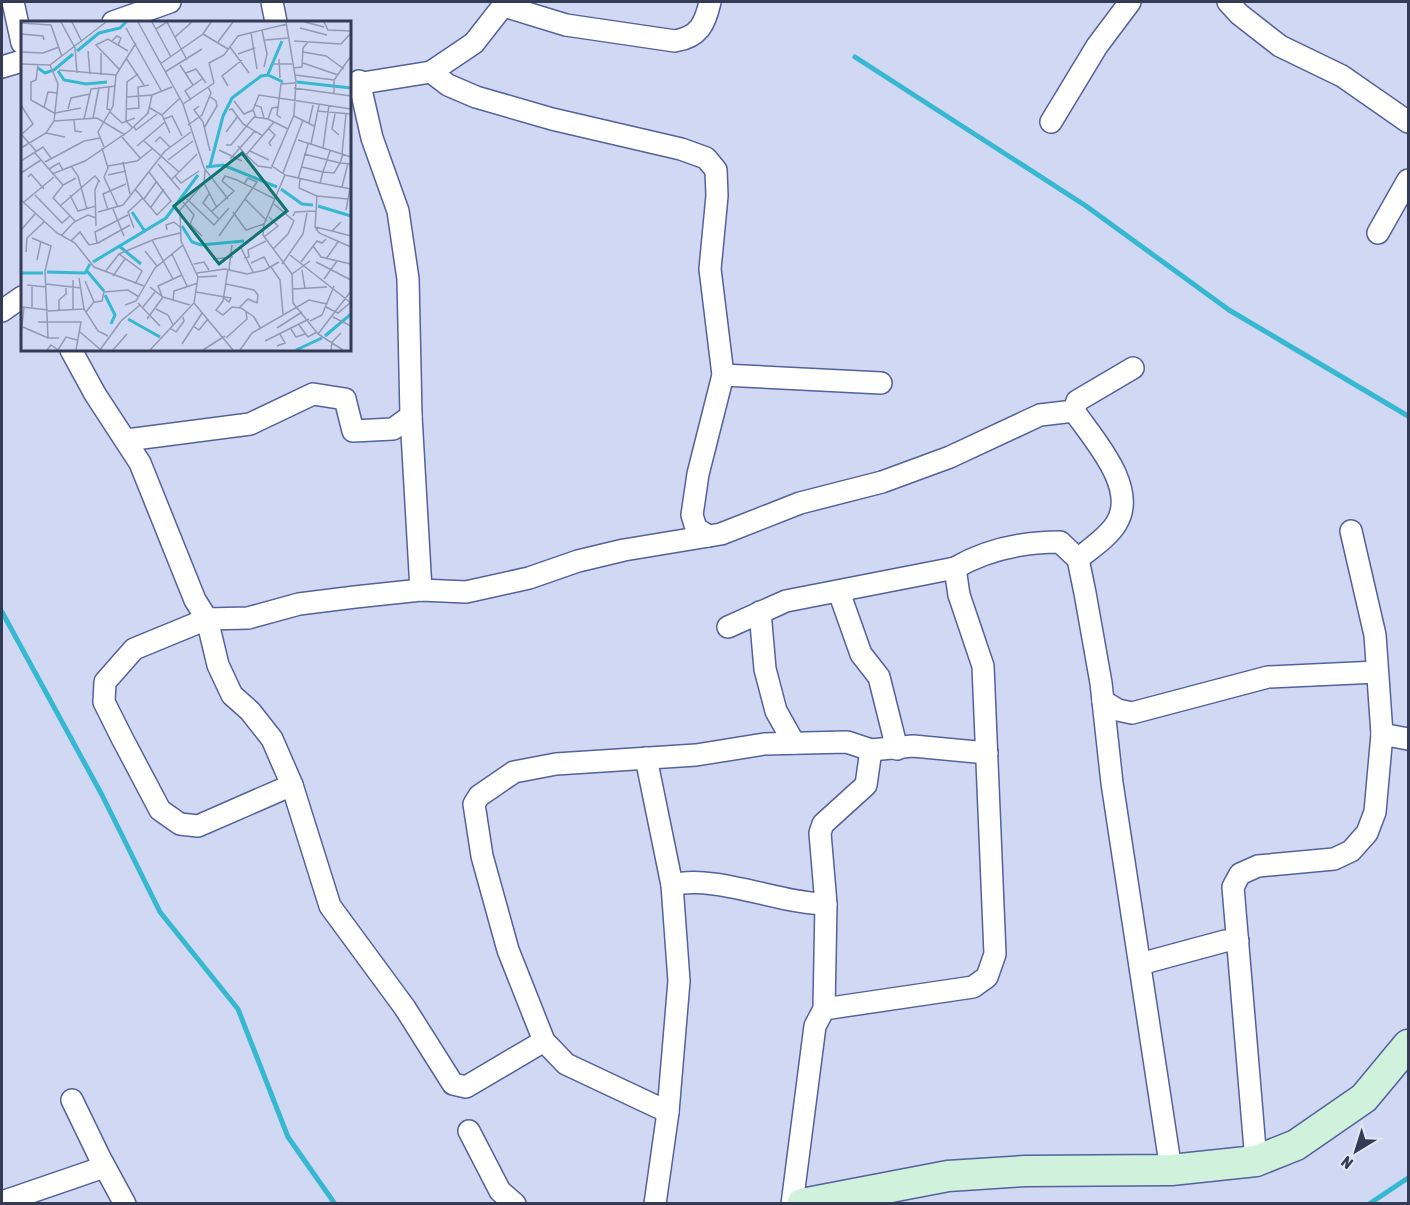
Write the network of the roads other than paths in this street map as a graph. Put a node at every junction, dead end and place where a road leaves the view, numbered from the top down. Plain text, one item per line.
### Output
1 (13, 2) edge
2 (170, 2) edge
3 (272, 2) edge
4 (710, 2) edge
5 (1130, 2) edge
6 (1228, 2) edge
7 (505, 4) edge
8 (116, 21) edge
9 (276, 21) edge
10 (21, 38) edge
11 (21, 61) edge
12 (2, 66) edge
13 (431, 72) junction
14 (354, 83) edge
15 (1051, 122) dead end
16 (1408, 122) edge
17 (1408, 180) edge
18 (1378, 233) dead end
19 (21, 298) edge
20 (2, 311) edge
21 (72, 351) edge
22 (1133, 368) dead end
23 (723, 375) junction
24 (881, 383) dead end
25 (1074, 411) junction
26 (411, 416) junction
27 (127, 440) junction
28 (1351, 531) dead end
29 (708, 536) junction
30 (1078, 559) junction
31 (955, 568) junction
32 (421, 591) junction
33 (838, 592) junction
34 (760, 612) junction
35 (207, 619) junction
36 (728, 627) dead end
37 (1377, 672) junction
38 (1103, 701) junction
39 (1382, 734) junction
40 (1408, 739) edge
41 (794, 743) junction
42 (897, 749) junction
43 (871, 750) junction
44 (987, 753) junction
45 (646, 758) junction
46 (292, 785) junction
47 (672, 885) junction
48 (826, 904) junction
49 (1238, 941) junction
50 (1140, 964) junction
51 (824, 1009) junction
52 (544, 1041) junction
53 (1408, 1045) edge
54 (72, 1100) dead end
55 (668, 1112) junction
56 (469, 1131) dead end
57 (1256, 1161) junction
58 (104, 1167) junction
59 (1171, 1170) junction
60 (2, 1202) edge
61 (125, 1203) edge
62 (515, 1203) edge
63 (655, 1203) edge
64 (792, 1203) edge
65 (802, 1203) edge

1 - 10 street
2 - 8 street
3 - 9 street
4 - 7 street
5 - 15 street
6 - 16 street
7 - 13 street
11 - 12 street
13 - 14 street
13 - 23 street
14 - 26 street
17 - 18 street
19 - 20 street
21 - 27 street
22 - 25 street
23 - 24 street
23 - 29 street
25 - 29 street
25 - 30 street
26 - 27 street
26 - 32 street
27 - 35 street
28 - 37 street
29 - 32 street
30 - 31 street
30 - 38 street
31 - 33 street
31 - 44 street
32 - 35 street
33 - 34 street
33 - 42 street
34 - 36 street
34 - 41 street
35 - 46 street
35 - 46 street
37 - 38 street
37 - 39 street
38 - 50 street
39 - 40 street
39 - 49 street
41 - 43 street
41 - 45 street
42 - 43 street
42 - 44 street
43 - 48 street
44 - 51 street
45 - 47 street
45 - 52 street
46 - 52 street
47 - 48 street
47 - 55 street
48 - 51 street
49 - 50 street
49 - 57 street
50 - 59 street
51 - 64 street
52 - 55 street
53 - 57 street
54 - 58 street
55 - 63 street
56 - 62 street
57 - 59 street
58 - 60 street
58 - 61 street
59 - 65 street

